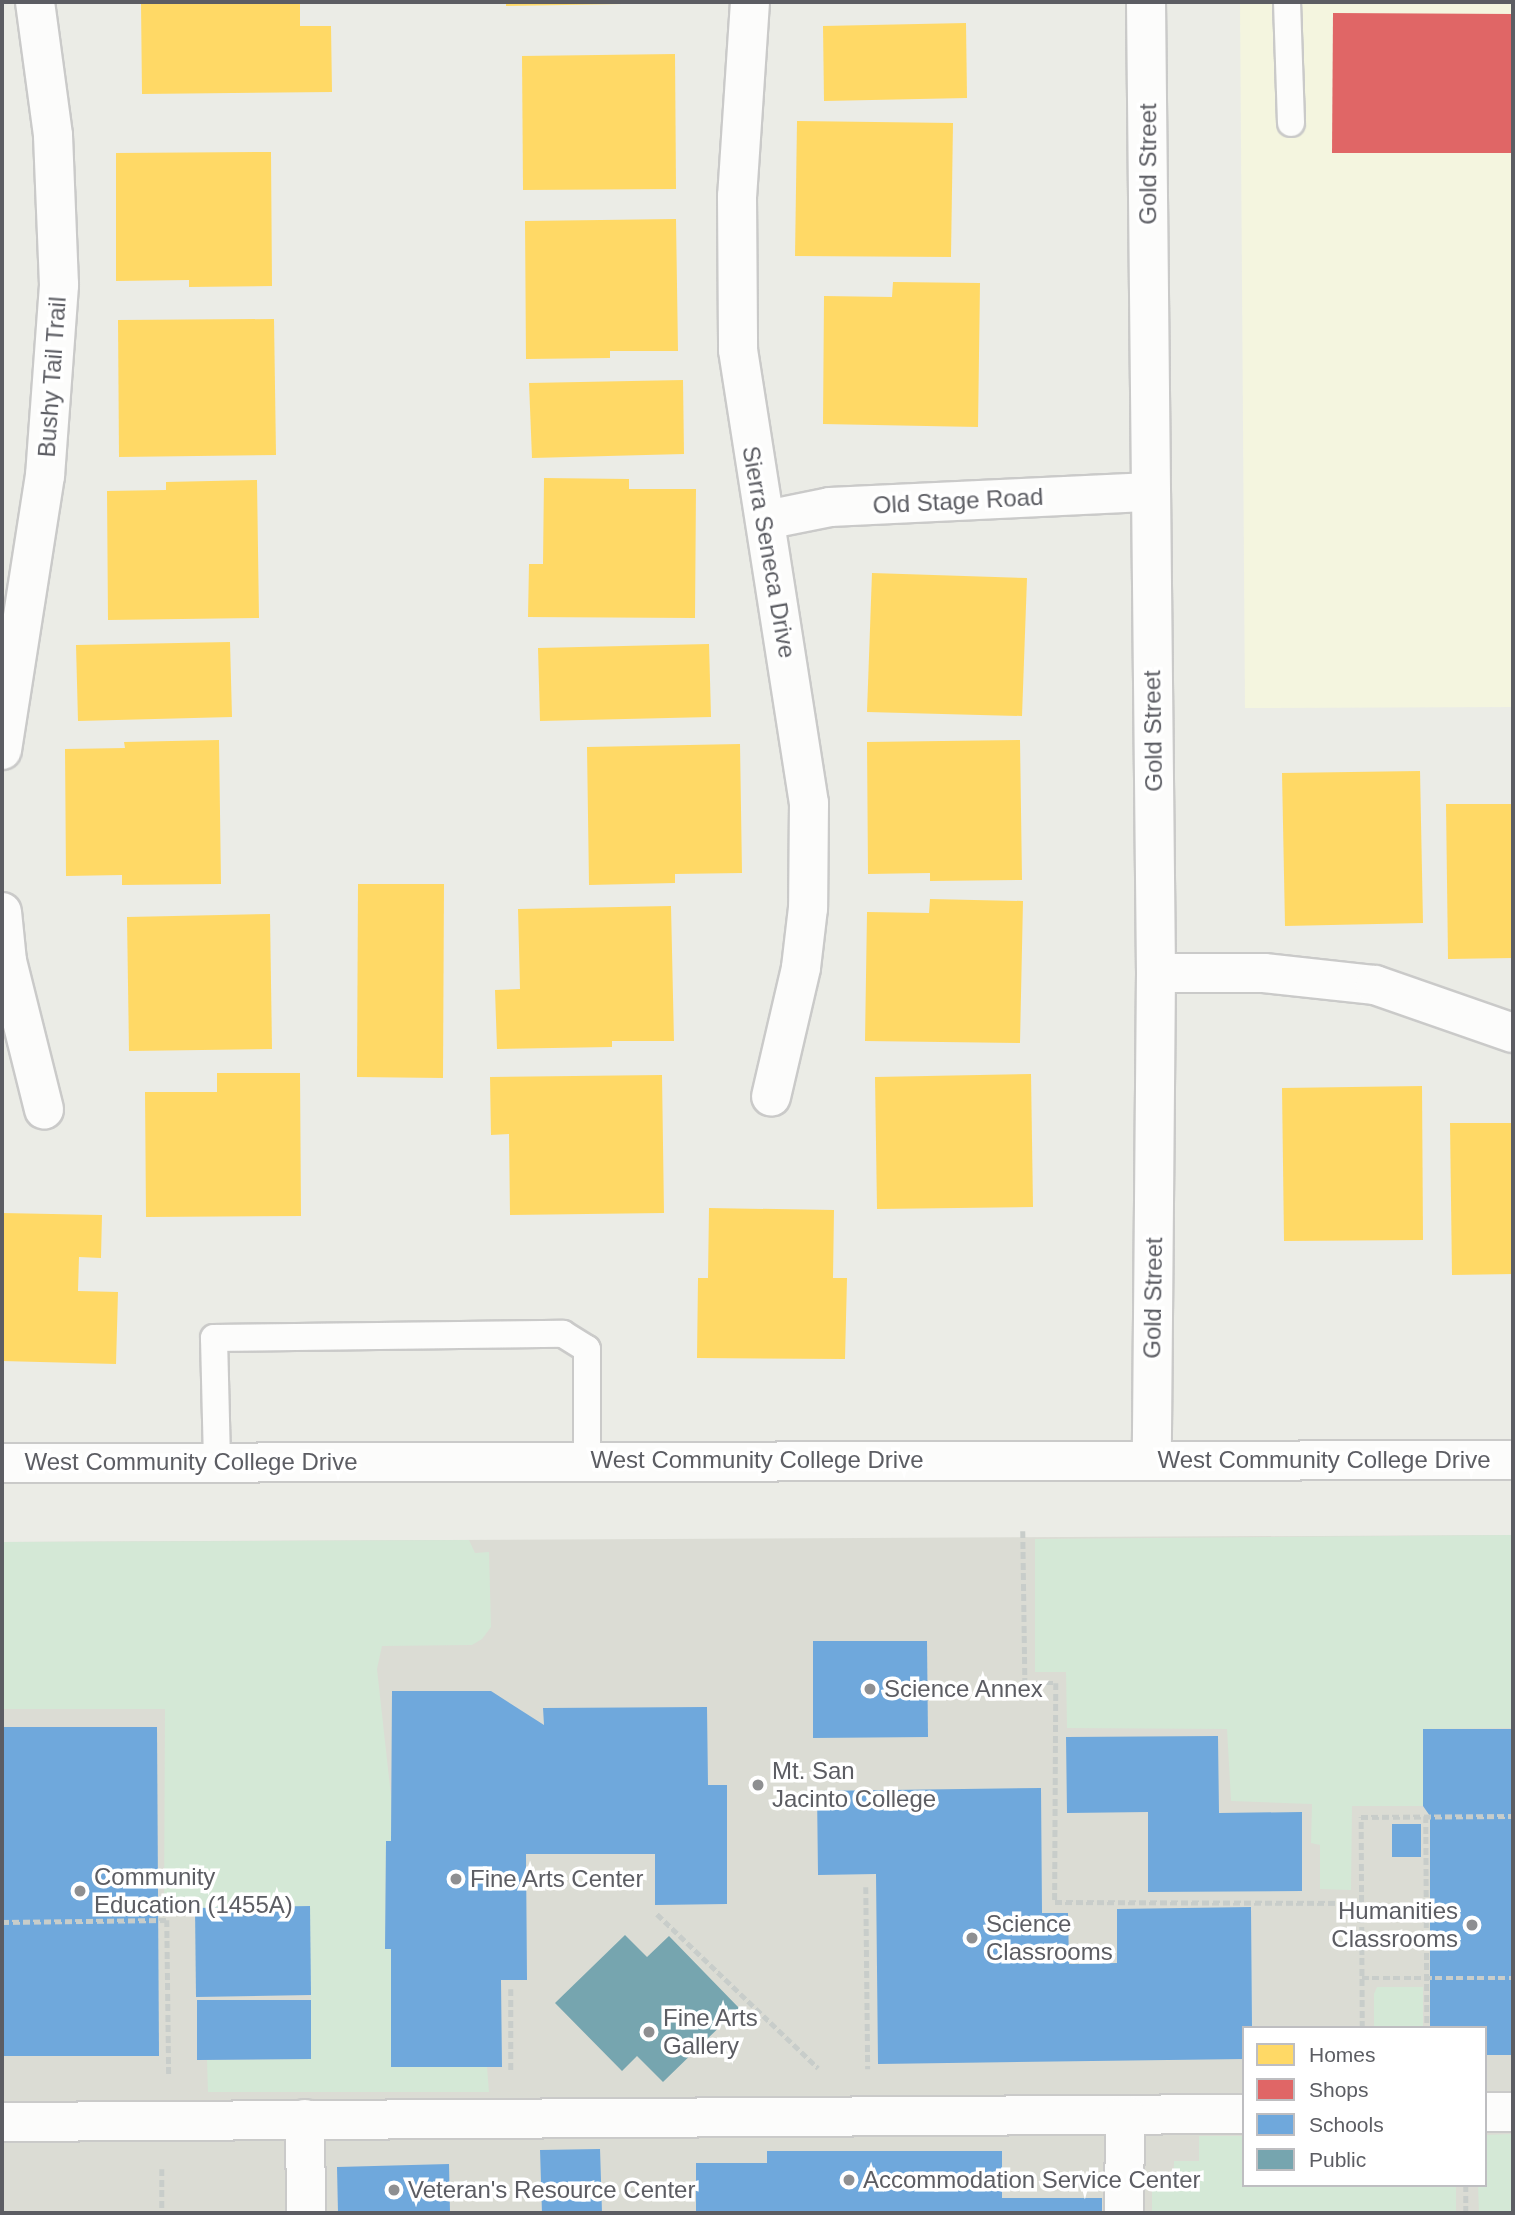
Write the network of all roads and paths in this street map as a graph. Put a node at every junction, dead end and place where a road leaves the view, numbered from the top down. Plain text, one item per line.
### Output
1 (35, 2) edge
2 (750, 2) edge
3 (1146, 2) edge
4 (1287, 2) edge
5 (1291, 123) dead end
6 (1150, 492) junction
7 (766, 520) junction
8 (2, 750) edge
9 (2, 912) edge
10 (1156, 973) junction
11 (1513, 1034) edge
12 (771, 1097) dead end
13 (44, 1109) dead end
14 (1152, 1460) junction
15 (1513, 1460) edge
16 (217, 1461) junction
17 (587, 1461) junction
18 (2, 1463) edge
19 (1023, 1531) dead end
20 (1426, 1816) junction
21 (1513, 1816) edge
22 (866, 1887) dead end
23 (1362, 1903) junction
24 (657, 1914) dead end
25 (2, 1922) edge
26 (1362, 1978) junction
27 (1427, 1978) junction
28 (1513, 1978) edge
29 (511, 1989) dead end
30 (1362, 2026) edge
31 (1427, 2026) edge
32 (1487, 2112) edge
33 (1513, 2112) edge
34 (1242, 2114) edge
35 (867, 2115) junction
36 (1125, 2115) junction
37 (305, 2119) junction
38 (511, 2119) junction
39 (169, 2120) junction
40 (2, 2122) edge
41 (1466, 2187) edge
42 (306, 2213) edge
43 (1124, 2213) edge
44 (1466, 2213) edge

1 - 8 street, Bushy Tail Trail
2 - 7 street, Sierra Seneca Drive
3 - 6 street, Gold Street
4 - 5 lane
6 - 7 street, Old Stage Road
6 - 10 street, Gold Street
7 - 12 street, Sierra Seneca Drive
9 - 13 street
10 - 11 street
10 - 14 street, Gold Street
14 - 15 street, West Community College Drive
14 - 17 street, West Community College Drive
16 - 17 street, West Community College Drive
16 - 17 lane
16 - 18 street, West Community College Drive
19 - 23 path
20 - 21 path
20 - 23 path
20 - 27 path
22 - 35 path
23 - 26 path
24 - 35 path
25 - 39 path
26 - 27 path
26 - 30 path
27 - 28 path
27 - 31 path
29 - 38 path
32 - 33 street
34 - 36 street
35 - 36 street
35 - 38 street
36 - 43 street
37 - 38 street
37 - 39 street
37 - 42 street
39 - 40 street
41 - 44 path

